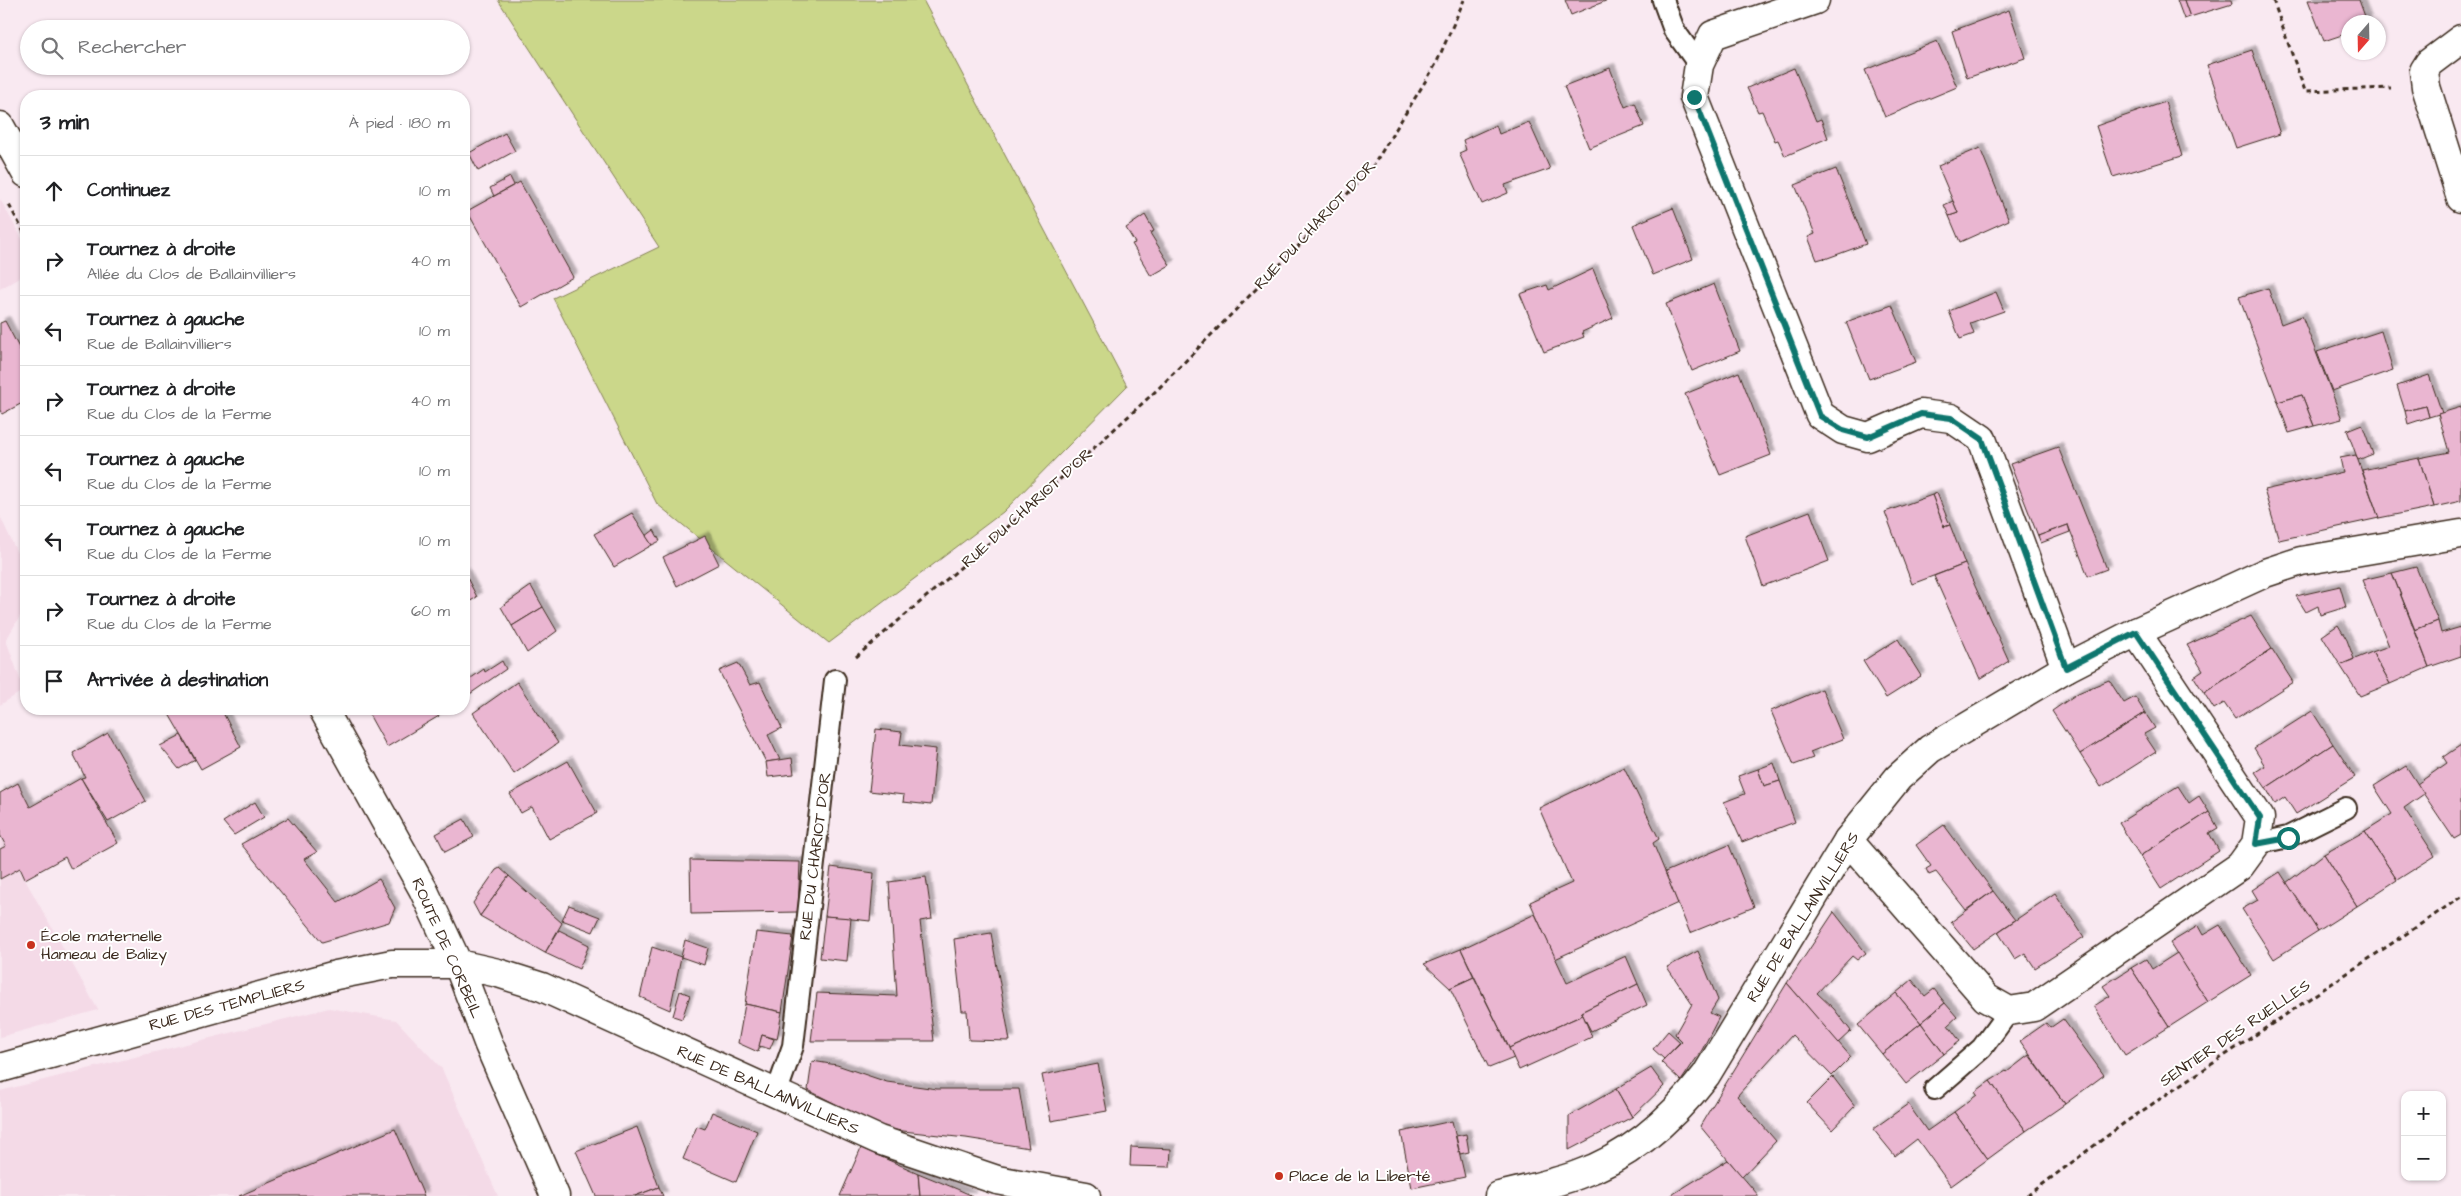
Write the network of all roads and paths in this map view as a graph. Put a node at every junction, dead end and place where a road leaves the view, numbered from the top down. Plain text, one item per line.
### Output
1 (1464, 0) edge
2 (1663, 0) edge
3 (1815, 0) edge
4 (2273, 0) edge
5 (2461, 39) edge
6 (1699, 65) junction
7 (2426, 86) junction
8 (0, 126) edge
9 (20, 162) edge
10 (4, 197) dead end
11 (2461, 198) edge
12 (20, 225) edge
13 (2461, 534) edge
14 (2136, 632) junction
15 (2066, 668) junction
16 (835, 680) joint
17 (326, 715) edge
18 (2346, 808) dead end
19 (1848, 840) junction
20 (2256, 844) junction
21 (2461, 897) edge
22 (458, 964) junction
23 (2009, 1010) junction
24 (0, 1068) edge
25 (1935, 1089) dead end
26 (776, 1094) junction
27 (555, 1196) edge
28 (1086, 1196) edge
29 (1499, 1196) edge
30 (2027, 1196) edge

1 - 16 path, RUE DU CHARIOT D'OR
2 - 6 lane
3 - 6 street
4 - 7 path
5 - 7 street
6 - 15 street
7 - 11 street
8 - 9 street
10 - 12 path
13 - 14 street, RUE DE BALLAINVILLIERS
14 - 15 street, RUE DE BALLAINVILLIERS
14 - 20 street
15 - 19 street, RUE DE BALLAINVILLIERS
16 - 26 lane, RUE DU CHARIOT D'OR
17 - 22 street, ROUTE DE CORBEIL
18 - 20 lane
19 - 23 street
19 - 29 street, RUE DE BALLAINVILLIERS
20 - 23 street
21 - 30 path, SENTIER DES RUELLES
22 - 24 street, RUE DES TEMPLIERS
22 - 26 street, RUE DE BALLAINVILLIERS
22 - 27 street, ROUTE DE CORBEIL
23 - 25 lane
26 - 28 street, RUE DE BALLAINVILLIERS

